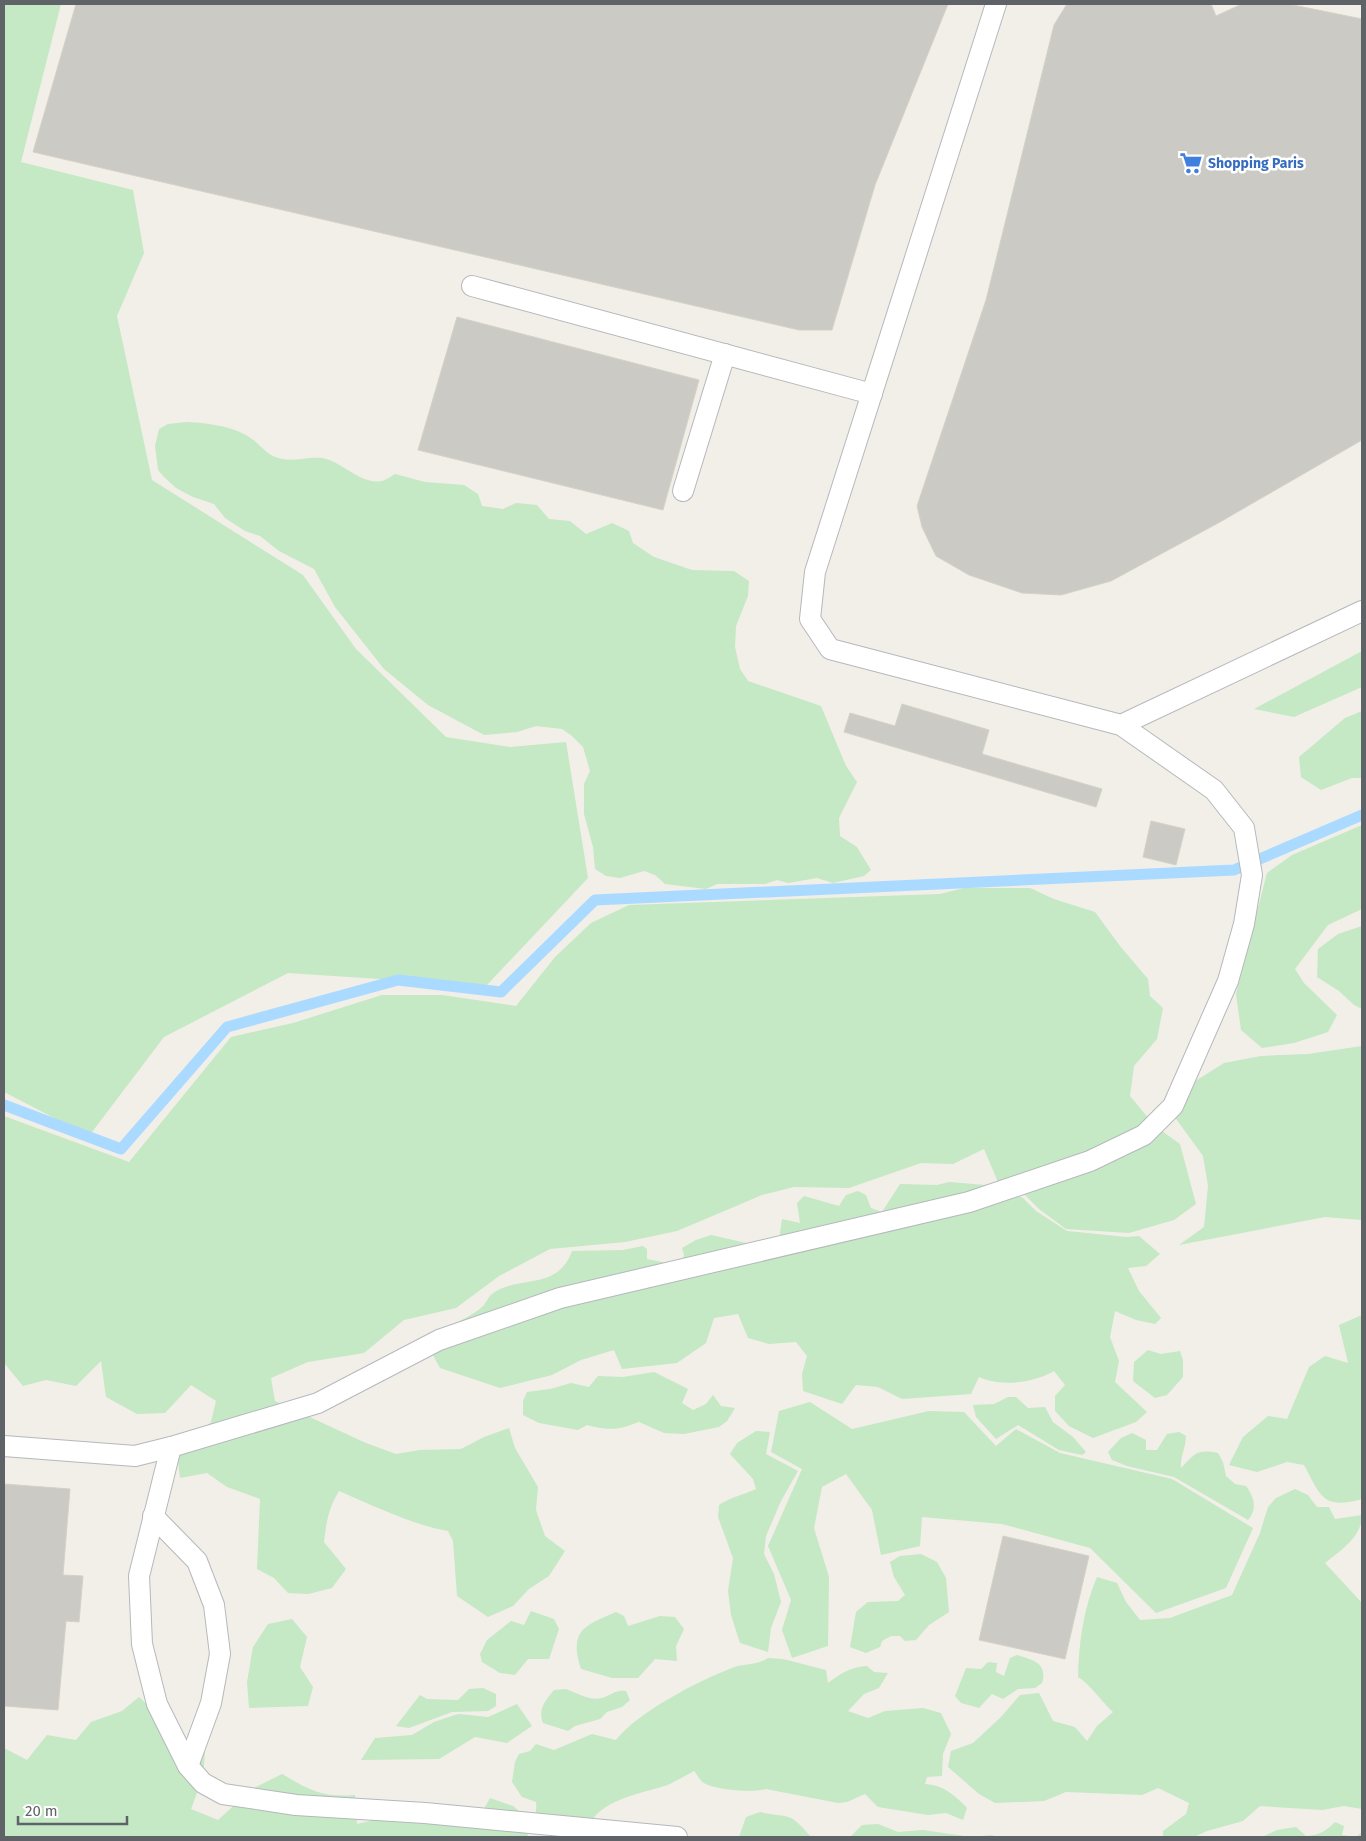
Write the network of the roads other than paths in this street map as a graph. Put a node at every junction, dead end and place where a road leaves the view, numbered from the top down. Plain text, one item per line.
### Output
1 (996, 4) edge
2 (472, 286) dead end
3 (725, 354) junction
4 (872, 394) junction
5 (683, 491) dead end
6 (1362, 611) edge
7 (1121, 725) junction
8 (4, 1446) edge
9 (171, 1447) junction
10 (153, 1516) junction
11 (188, 1766) junction
12 (677, 1837) edge

1 - 4 lane
2 - 3 lane
3 - 4 lane
3 - 5 lane
4 - 7 lane
6 - 7 lane
7 - 9 lane
8 - 9 lane
9 - 10 lane
10 - 11 lane
10 - 11 lane
11 - 12 lane

